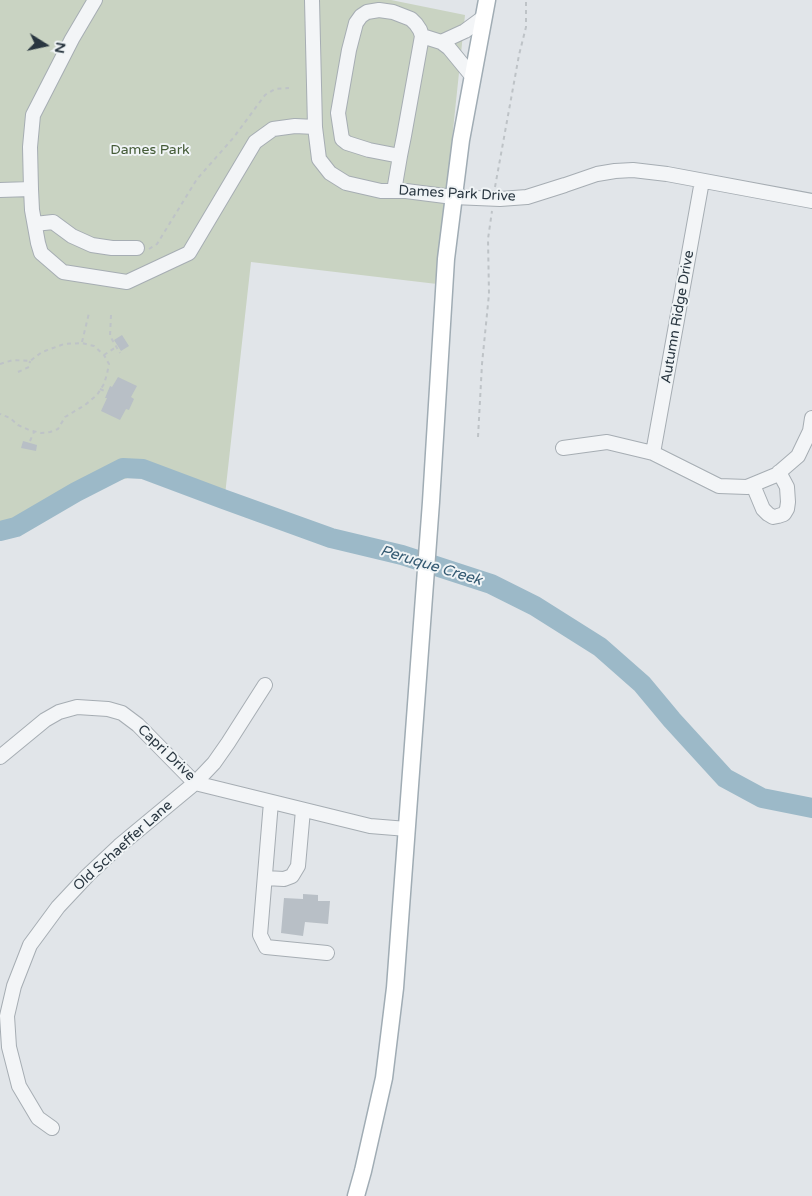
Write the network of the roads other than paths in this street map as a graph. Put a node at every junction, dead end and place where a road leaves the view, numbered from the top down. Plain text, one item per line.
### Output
1 (95, 0) edge
2 (312, 0) edge
3 (487, 0) edge
4 (484, 17) junction
5 (422, 36) junction
6 (441, 42) junction
7 (472, 76) junction
8 (315, 127) junction
9 (400, 156) junction
10 (702, 182) junction
11 (31, 188) junction
12 (0, 190) edge
13 (394, 191) junction
14 (453, 197) junction
15 (812, 201) edge
16 (35, 224) junction
17 (137, 248) road end
18 (812, 418) edge
19 (563, 448) dead end
20 (653, 453) junction
21 (779, 472) junction
22 (753, 485) junction
23 (265, 685) dead end
24 (0, 757) edge
25 (195, 783) junction
26 (272, 802) junction
27 (303, 810) junction
28 (407, 829) junction
29 (265, 878) junction
30 (327, 953) dead end
31 (52, 1128) dead end
32 (356, 1196) edge

1 - 11 street
2 - 8 street, Dames Park Drive
3 - 4 main road
4 - 6 street
4 - 7 main road
5 - 6 street
5 - 9 street
5 - 9 street
6 - 7 street
7 - 14 main road
8 - 13 street, Dames Park Drive
8 - 16 street
9 - 13 street
10 - 14 street, Dames Park Drive
10 - 15 street, Dames Park Drive
10 - 20 street, Autumn Ridge Drive
11 - 12 street
11 - 16 street
13 - 14 street, Dames Park Drive
14 - 28 main road
16 - 17 street
18 - 21 street
19 - 20 street
20 - 22 street
21 - 22 street
21 - 22 street
23 - 25 street, Old Schaeffer Lane
24 - 25 street, Capri Drive
25 - 26 street, Capri Drive
25 - 31 street, Old Schaeffer Lane
26 - 27 street, Capri Drive
26 - 29 street
27 - 28 street, Capri Drive
27 - 29 street
28 - 32 main road
29 - 30 street

